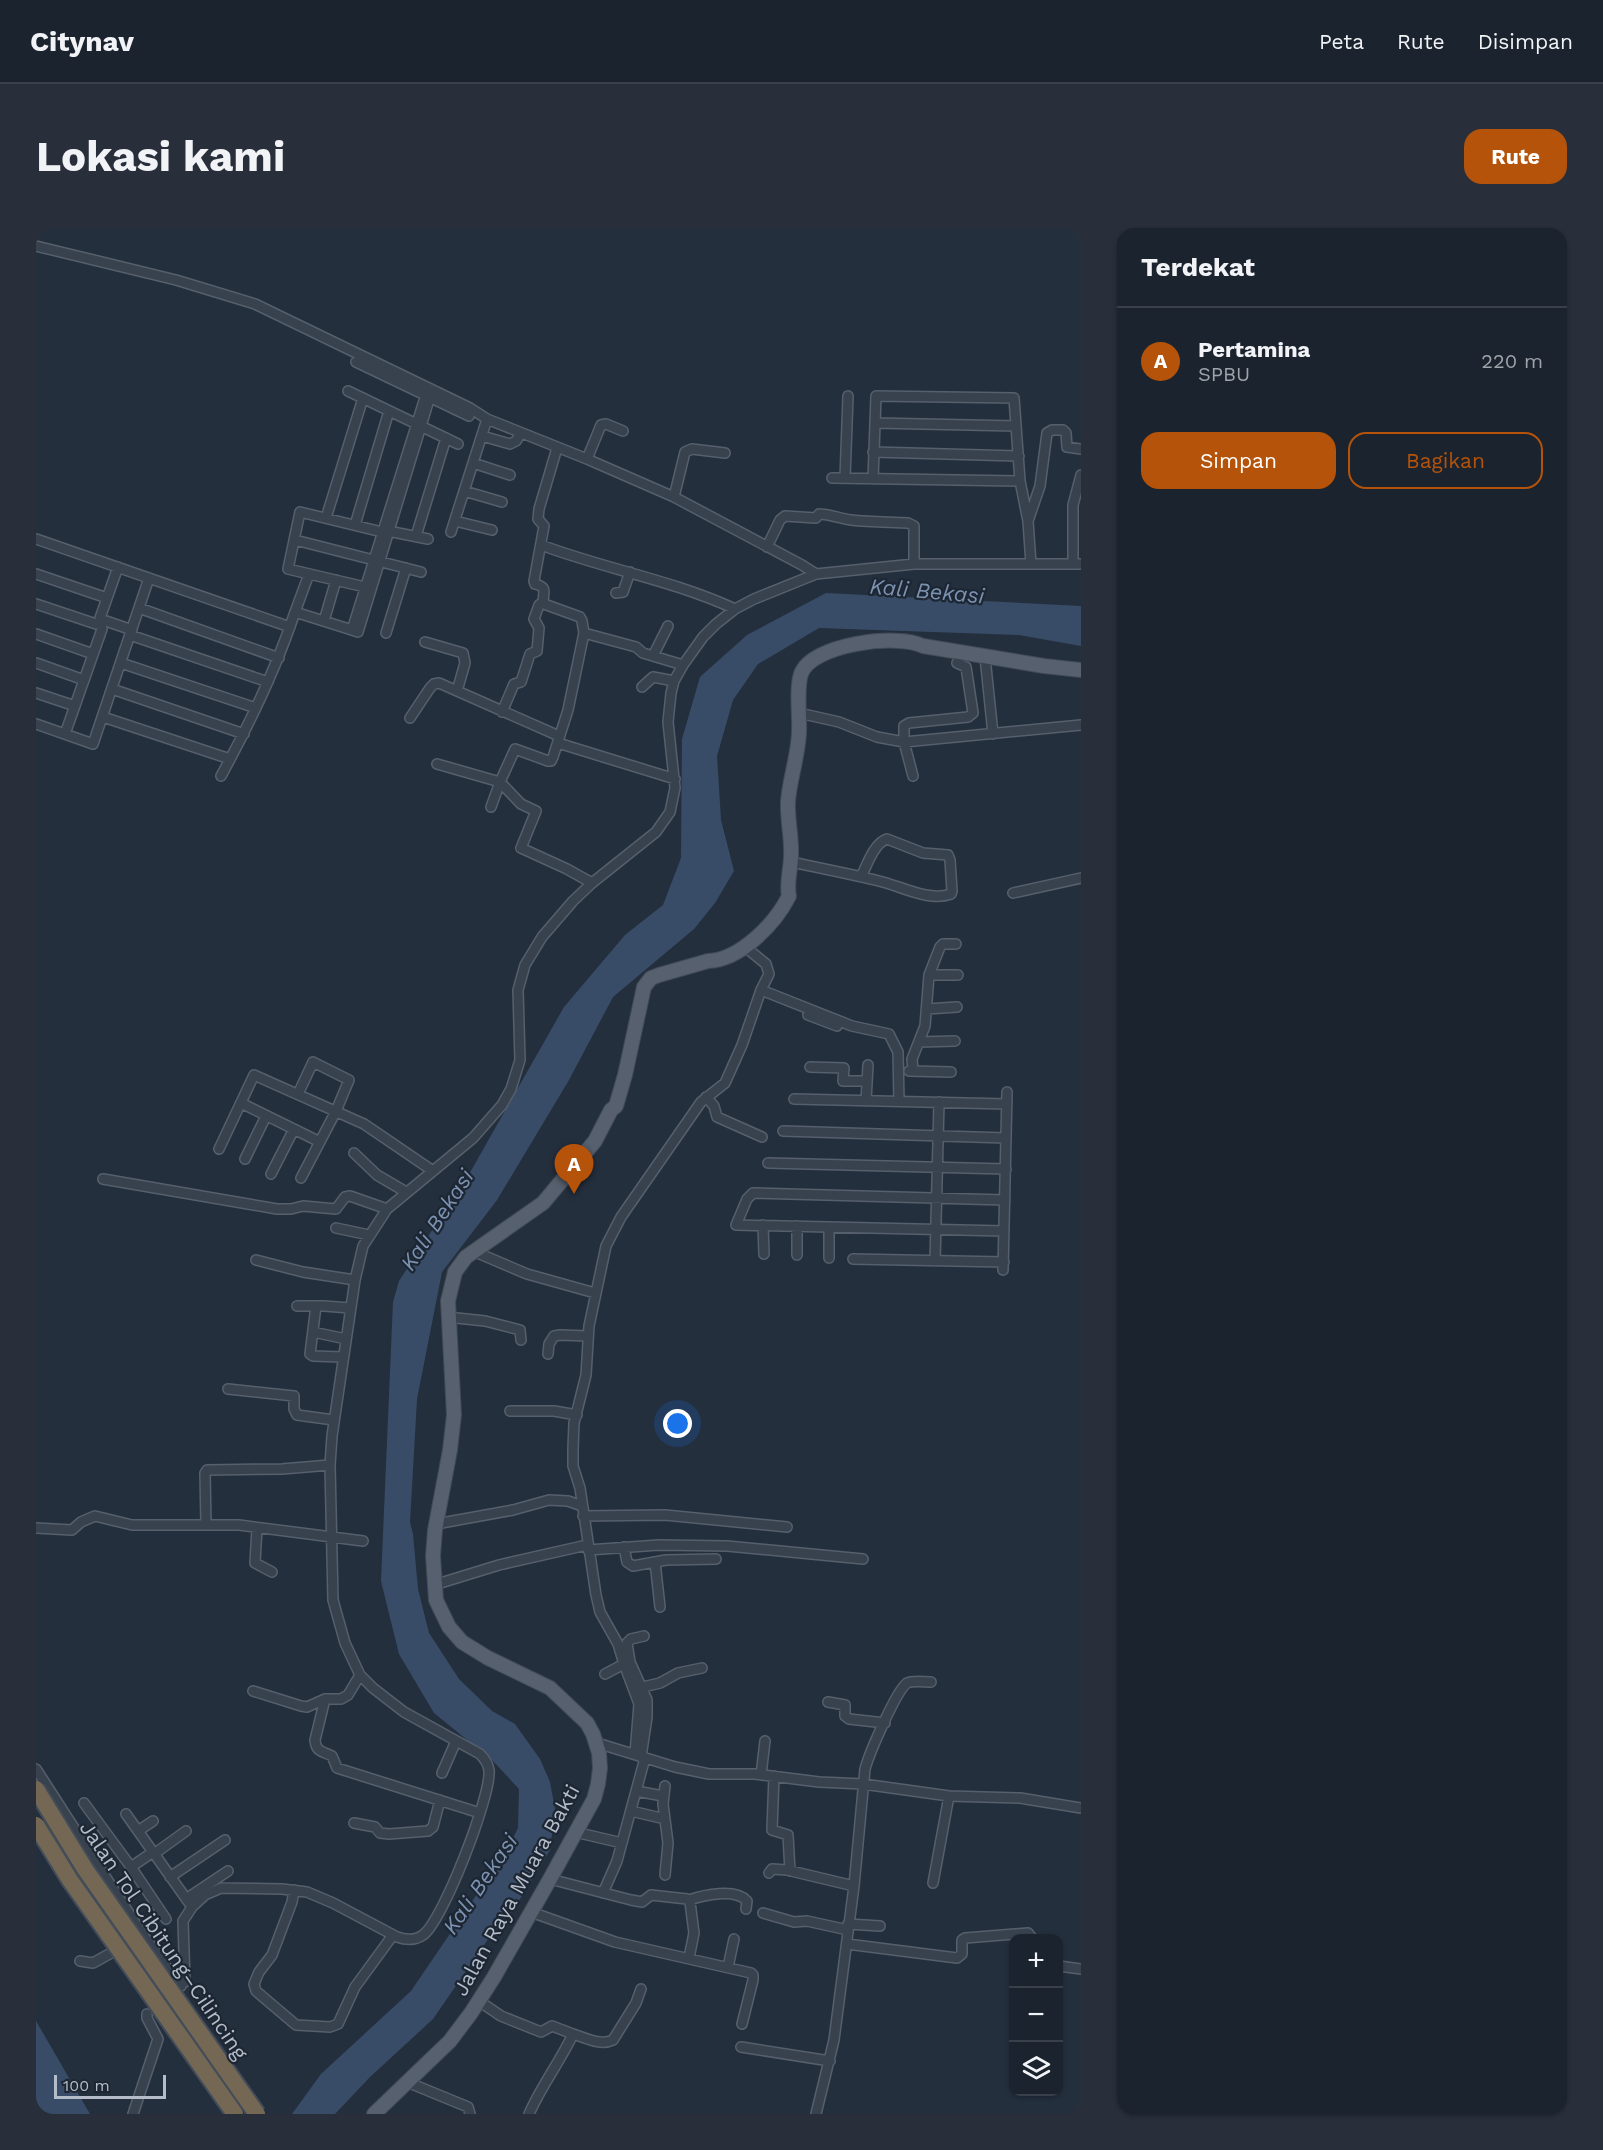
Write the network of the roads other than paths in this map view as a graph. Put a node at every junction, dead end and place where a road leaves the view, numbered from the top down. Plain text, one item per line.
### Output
1 (36, 246) edge
2 (356, 362) dead end
3 (348, 391) dead end
4 (429, 393) junction
5 (848, 396) dead end
6 (363, 398) junction
7 (389, 411) junction
8 (469, 416) dead end
9 (487, 419) junction
10 (875, 423) junction
11 (418, 424) junction
12 (1016, 426) junction
13 (624, 431) dead end
14 (521, 433) junction
15 (482, 436) junction
16 (446, 438) junction
17 (458, 444) dead end
18 (557, 448) junction
19 (1081, 449) edge
20 (873, 452) junction
21 (725, 453) dead end
22 (1019, 456) junction
23 (587, 459) junction
24 (473, 463) junction
25 (510, 475) dead end
26 (1081, 476) edge
27 (832, 478) dead end
28 (845, 478) junction
29 (873, 479) junction
30 (1020, 481) junction
31 (464, 491) junction
32 (674, 497) junction
33 (502, 502) dead end
34 (326, 518) junction
35 (455, 520) junction
36 (1028, 521) junction
37 (355, 525) junction
38 (492, 530) dead end
39 (385, 532) junction
40 (451, 532) dead end
41 (416, 536) junction
42 (36, 539) edge
43 (428, 539) dead end
44 (295, 540) junction
45 (541, 545) junction
46 (767, 547) junction
47 (376, 561) junction
48 (914, 564) junction
49 (1031, 564) junction
50 (1077, 564) edge
51 (117, 567) junction
52 (406, 568) junction
53 (421, 572) dead end
54 (630, 572) junction
55 (36, 574) edge
56 (309, 574) junction
57 (816, 574) junction
58 (149, 578) junction
59 (336, 580) junction
60 (364, 587) junction
61 (616, 593) dead end
62 (107, 598) junction
63 (543, 602) junction
64 (36, 604) edge
65 (139, 608) junction
66 (735, 609) junction
67 (295, 612) junction
68 (324, 621) junction
69 (101, 623) junction
70 (668, 626) dead end
71 (290, 627) junction
72 (352, 630) junction
73 (131, 633) junction
74 (386, 633) dead end
75 (584, 633) junction
76 (36, 634) edge
77 (425, 642) dead end
78 (963, 653) junction
79 (93, 654) junction
80 (653, 656) junction
81 (985, 657) junction
82 (279, 658) junction
83 (36, 663) edge
84 (121, 663) junction
85 (683, 664) junction
86 (1081, 670) edge
87 (84, 680) junction
88 (674, 681) junction
89 (268, 682) junction
90 (642, 687) dead end
91 (112, 689) junction
92 (458, 691) junction
93 (36, 693) edge
94 (75, 706) junction
95 (256, 708) junction
96 (502, 712) junction
97 (799, 713) junction
98 (103, 717) junction
99 (410, 718) dead end
100 (36, 724) edge
101 (1081, 724) edge
102 (65, 734) junction
103 (244, 734) junction
104 (993, 734) junction
105 (558, 739) junction
106 (904, 742) junction
107 (231, 759) junction
108 (437, 764) dead end
109 (221, 776) dead end
110 (913, 776) dead end
111 (675, 779) junction
112 (500, 782) junction
113 (491, 807) dead end
114 (791, 862) junction
115 (861, 877) junction
116 (1081, 878) edge
117 (592, 883) junction
118 (1013, 893) dead end
119 (956, 944) dead end
120 (744, 946) junction
121 (929, 975) junction
122 (958, 975) dead end
123 (761, 992) junction
124 (957, 1007) dead end
125 (927, 1009) junction
126 (955, 1041) dead end
127 (920, 1042) junction
128 (868, 1065) dead end
129 (810, 1067) dead end
130 (898, 1071) junction
131 (913, 1071) junction
132 (951, 1072) dead end
133 (867, 1082) junction
134 (1007, 1092) dead end
135 (297, 1094) junction
136 (706, 1097) junction
137 (794, 1099) dead end
138 (866, 1101) junction
139 (899, 1101) junction
140 (941, 1102) junction
141 (241, 1103) junction
142 (1007, 1104) junction
143 (336, 1111) junction
144 (266, 1116) junction
145 (294, 1129) junction
146 (783, 1131) dead end
147 (941, 1135) junction
148 (762, 1137) dead end
149 (1006, 1138) junction
150 (320, 1142) junction
151 (219, 1149) dead end
152 (354, 1154) dead end
153 (245, 1159) dead end
154 (768, 1162) dead end
155 (940, 1167) junction
156 (1006, 1169) junction
157 (433, 1171) junction
158 (271, 1174) dead end
159 (301, 1178) dead end
160 (103, 1179) dead end
161 (406, 1192) junction
162 (939, 1197) junction
163 (1005, 1200) junction
164 (387, 1209) junction
165 (763, 1225) junction
166 (797, 1226) junction
167 (829, 1227) junction
168 (336, 1228) dead end
169 (939, 1229) junction
170 (1004, 1231) junction
171 (369, 1235) junction
172 (473, 1251) junction
173 (764, 1254) dead end
174 (797, 1255) dead end
175 (829, 1258) dead end
176 (853, 1259) dead end
177 (256, 1260) dead end
178 (938, 1261) junction
179 (355, 1280) junction
180 (595, 1293) junction
181 (297, 1306) dead end
182 (316, 1306) junction
183 (350, 1308) junction
184 (447, 1317) junction
185 (313, 1332) junction
186 (588, 1336) junction
187 (346, 1339) junction
188 (521, 1340) dead end
189 (548, 1354) dead end
190 (343, 1357) junction
191 (228, 1389) dead end
192 (510, 1411) dead end
193 (577, 1415) junction
194 (334, 1420) junction
195 (330, 1465) junction
196 (582, 1511) junction
197 (436, 1524) junction
198 (206, 1525) junction
199 (786, 1527) dead end
200 (36, 1528) edge
201 (257, 1528) junction
202 (332, 1538) junction
203 (363, 1541) dead end
204 (588, 1547) junction
205 (624, 1547) junction
206 (716, 1559) dead end
207 (863, 1559) dead end
208 (655, 1562) junction
209 (272, 1572) dead end
210 (434, 1585) junction
211 (660, 1607) dead end
212 (644, 1636) dead end
213 (622, 1643) junction
214 (624, 1664) junction
215 (702, 1668) dead end
216 (605, 1674) dead end
217 (360, 1676) junction
218 (931, 1682) dead end
219 (643, 1687) junction
220 (253, 1690) dead end
221 (325, 1699) junction
222 (828, 1702) dead end
223 (885, 1723) junction
224 (456, 1741) junction
225 (765, 1741) dead end
226 (597, 1743) junction
227 (640, 1756) junction
228 (36, 1769) edge
229 (442, 1773) dead end
230 (761, 1775) junction
231 (774, 1776) junction
232 (864, 1784) junction
233 (36, 1789) edge
234 (636, 1791) junction
235 (949, 1796) junction
236 (440, 1800) junction
237 (84, 1803) dead end
238 (1081, 1808) edge
239 (631, 1811) junction
240 (480, 1813) junction
241 (126, 1814) dead end
242 (664, 1819) junction
243 (153, 1821) dead end
244 (354, 1823) dead end
245 (36, 1825) edge
246 (138, 1831) junction
247 (186, 1832) dead end
248 (575, 1832) junction
249 (225, 1840) dead end
250 (622, 1843) junction
251 (153, 1853) junction
252 (131, 1867) junction
253 (228, 1871) dead end
254 (790, 1871) junction
255 (769, 1873) dead end
256 (665, 1875) dead end
257 (170, 1877) junction
258 (550, 1879) junction
259 (933, 1883) dead end
260 (854, 1886) junction
261 (294, 1890) junction
262 (603, 1893) junction
263 (689, 1900) junction
264 (189, 1903) junction
265 (746, 1909) dead end
266 (531, 1912) junction
267 (763, 1913) dead end
268 (166, 1919) dead end
269 (880, 1926) dead end
270 (848, 1927) junction
271 (143, 1935) junction
272 (393, 1935) junction
273 (1009, 1935) edge
274 (734, 1940) dead end
275 (847, 1944) junction
276 (689, 1958) junction
277 (80, 1961) dead end
278 (728, 1967) junction
279 (1063, 1967) edge
280 (1081, 1969) edge
281 (641, 1989) dead end
282 (479, 2001) junction
283 (147, 2014) dead end
284 (742, 2024) dead end
285 (573, 2034) junction
286 (741, 2047) dead end
287 (830, 2061) junction
288 (407, 2082) junction
289 (133, 2114) edge
290 (235, 2114) edge
291 (257, 2114) edge
292 (374, 2114) edge
293 (470, 2114) edge
294 (529, 2114) edge
295 (816, 2114) edge

1 - 4 street
2 - 4 street
3 - 6 street
4 - 8 street
4 - 9 street
4 - 11 street
5 - 28 street
6 - 7 street
6 - 34 street
7 - 11 street
7 - 37 street
9 - 14 street
9 - 15 street
10 - 12 street
10 - 12 street
10 - 20 street
11 - 16 street
11 - 39 street
12 - 22 street
13 - 23 street
14 - 15 street
14 - 18 street
15 - 24 street
16 - 17 street
16 - 41 street
18 - 23 street
18 - 45 street
19 - 36 street
20 - 22 street
20 - 29 street
21 - 32 street
22 - 30 street
23 - 32 street
24 - 25 street
24 - 31 street
26 - 50 street
27 - 28 street
28 - 29 street
29 - 30 street
30 - 36 street
31 - 33 street
31 - 35 street
32 - 46 street
34 - 37 street
34 - 44 street
35 - 38 street
35 - 40 street
36 - 49 street
37 - 39 street
39 - 41 street
39 - 47 street
41 - 43 street
42 - 51 street
44 - 47 street
44 - 56 street
45 - 54 street
45 - 63 street
46 - 48 street
46 - 57 street
47 - 52 street
47 - 60 street
47 - 72 street
48 - 49 street
48 - 57 street
49 - 50 street
51 - 58 street
51 - 62 street
52 - 53 street
52 - 74 street
54 - 61 street
54 - 66 street
55 - 62 street
56 - 59 street
56 - 67 street
57 - 66 street
58 - 65 street
58 - 71 street
59 - 60 street
59 - 68 street
60 - 72 street
62 - 69 street
63 - 75 street
63 - 96 street
64 - 69 street
65 - 73 street
65 - 82 street
66 - 85 street
67 - 68 street
67 - 71 street
68 - 72 street
69 - 73 street
69 - 79 street
70 - 80 street
71 - 82 street
73 - 84 street
73 - 89 street
75 - 80 street
75 - 105 street
76 - 79 street
77 - 92 street
78 - 81 main road, Jalan Raya Muara Bakti
78 - 97 main road, Jalan Raya Muara Bakti
78 - 106 street
79 - 87 street
80 - 85 street
81 - 86 main road, Jalan Raya Muara Bakti
81 - 104 street
82 - 89 street
83 - 87 street
84 - 91 street
84 - 95 street
85 - 88 street
87 - 94 street
88 - 90 street
88 - 111 street
89 - 95 street
91 - 98 street
91 - 103 street
92 - 96 street
92 - 99 street
93 - 94 street
94 - 102 street
95 - 103 street
96 - 105 street
97 - 106 street
97 - 114 main road, Jalan Raya Muara Bakti
98 - 102 street
98 - 107 street
100 - 102 street
101 - 104 street
103 - 107 street
104 - 106 street
105 - 111 street
105 - 112 street
106 - 110 street
107 - 109 street
108 - 112 street
111 - 117 street
112 - 113 street
112 - 117 street
114 - 115 street
114 - 120 main road, Jalan Raya Muara Bakti
115 - 115 street
116 - 118 street
117 - 157 street
119 - 121 street
120 - 123 street
120 - 172 main road, Jalan Raya Muara Bakti
121 - 122 street
121 - 125 street
123 - 130 street
123 - 136 street
124 - 125 street
125 - 127 street
126 - 127 street
127 - 131 street
128 - 133 street
129 - 133 street
130 - 131 street
130 - 139 street
131 - 132 street
133 - 138 street
134 - 142 street
135 - 141 street
135 - 143 street
135 - 143 street
136 - 148 street
136 - 180 street
137 - 138 street
138 - 139 street
139 - 140 street
140 - 142 street
140 - 147 street
141 - 144 street
141 - 151 street
142 - 149 street
143 - 150 street
143 - 157 street
144 - 145 street
144 - 153 street
145 - 150 street
145 - 158 street
146 - 147 street
147 - 149 street
147 - 155 street
149 - 156 street
150 - 159 street
152 - 161 street
154 - 155 street
155 - 156 street
155 - 162 street
156 - 163 street
157 - 161 street
160 - 164 street
161 - 164 street
162 - 163 street
162 - 165 street
162 - 169 street
163 - 170 street
164 - 171 street
165 - 166 street
165 - 173 street
166 - 167 street
166 - 174 street
167 - 169 street
167 - 175 street
168 - 171 street
169 - 170 street
169 - 178 street
170 - 178 street
171 - 179 street
172 - 180 street
172 - 184 main road, Jalan Raya Muara Bakti
176 - 178 street
177 - 179 street
179 - 183 street
180 - 186 street
181 - 182 street
182 - 183 street
182 - 185 street
183 - 187 street
184 - 188 street
184 - 197 main road, Jalan Raya Muara Bakti
185 - 187 street
185 - 190 street
186 - 189 street
186 - 193 street
187 - 190 street
190 - 194 street
191 - 194 street
192 - 193 street
193 - 196 street
194 - 195 street
195 - 198 street
195 - 202 street
196 - 197 street
196 - 199 street
196 - 204 street
197 - 210 main road, Jalan Raya Muara Bakti
198 - 200 street
198 - 201 street
201 - 202 street
201 - 209 street
202 - 203 street
202 - 217 street
204 - 205 street
204 - 210 street
204 - 213 street
205 - 207 street
205 - 208 street
206 - 208 street
208 - 211 street
210 - 226 main road, Jalan Raya Muara Bakti
212 - 213 street
213 - 214 street
213 - 219 street
214 - 216 street
214 - 227 street
215 - 219 street
217 - 221 street
217 - 224 street
218 - 223 street
219 - 227 street
220 - 221 street
221 - 236 street
222 - 223 street
223 - 232 street
224 - 229 street
224 - 240 street
225 - 230 street
226 - 227 street
226 - 248 main road, Jalan Raya Muara Bakti
227 - 230 street
227 - 234 street
228 - 271 street
230 - 231 street
231 - 232 street
231 - 254 street
232 - 235 street
232 - 260 street
233 - 291 highway, Jalan Tol Cibitung–Cilincing, bridge
234 - 239 street
234 - 242 street
235 - 238 street
235 - 259 street
236 - 240 street
236 - 244 street
237 - 252 street
239 - 242 street
239 - 250 street
240 - 272 street
241 - 246 street
242 - 256 street
243 - 246 street
245 - 290 highway, Jalan Tol Cibitung–Cilincing, bridge
246 - 251 street
247 - 251 street
248 - 250 street
248 - 258 main road, Jalan Raya Muara Bakti
249 - 257 street
250 - 262 street
251 - 252 street
251 - 257 street
252 - 268 street
253 - 264 street
254 - 255 street
254 - 260 street
257 - 264 street
258 - 262 street
258 - 266 main road, Jalan Raya Muara Bakti
260 - 270 street
261 - 264 street
261 - 272 street
261 - 272 street
262 - 263 street
263 - 265 street
263 - 276 street
264 - 271 street
266 - 276 street
266 - 282 main road, Jalan Raya Muara Bakti
267 - 270 street
269 - 270 street
270 - 275 street
271 - 277 street
273 - 275 street
274 - 278 street
275 - 287 street
276 - 278 street
278 - 284 street
279 - 280 street
281 - 285 street
282 - 285 street
282 - 288 main road, Jalan Raya Muara Bakti
283 - 289 street
285 - 294 street
286 - 287 street
287 - 295 street
288 - 292 main road, Jalan Raya Muara Bakti
288 - 293 street

